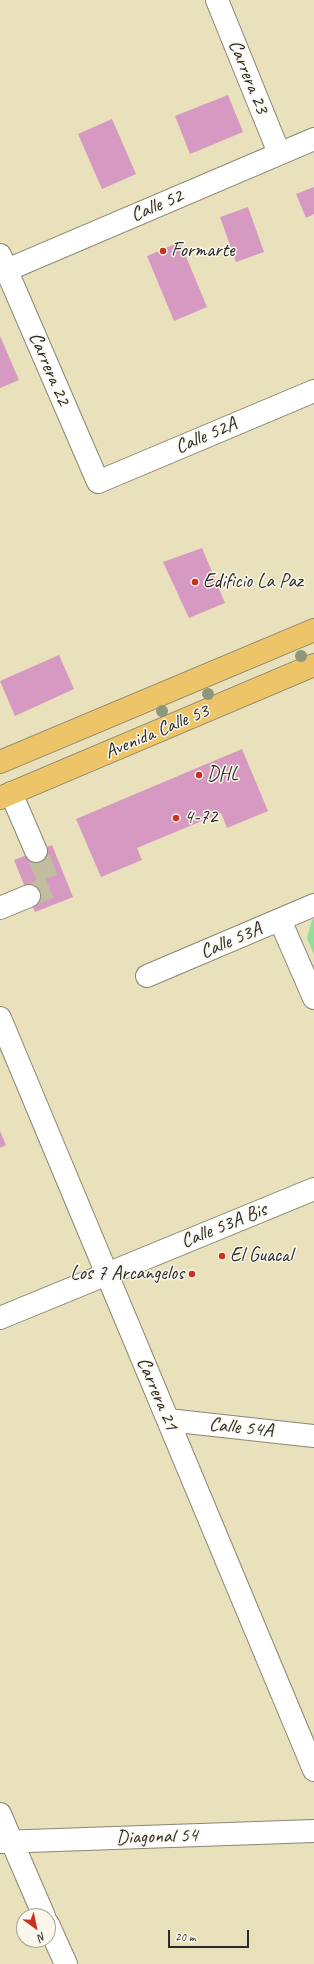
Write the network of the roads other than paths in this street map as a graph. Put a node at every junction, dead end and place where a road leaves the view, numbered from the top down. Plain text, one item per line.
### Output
1 (217, 0) edge
2 (314, 139) edge
3 (279, 154) junction
4 (2, 266) edge
5 (314, 390) edge
6 (98, 482) joint
7 (314, 630) edge
8 (314, 665) edge
9 (0, 762) edge
10 (6, 795) edge
11 (36, 851) tunnel mouth
12 (29, 896) tunnel mouth
13 (314, 905) edge
14 (0, 908) edge
15 (280, 920) junction
16 (147, 976) dead end
17 (314, 998) edge
18 (0, 1018) edge
19 (314, 1189) edge
20 (107, 1274) junction
21 (0, 1318) edge
22 (168, 1420) junction
23 (314, 1436) edge
24 (314, 1770) edge
25 (0, 1814) edge
26 (314, 1832) edge
27 (6, 1842) edge
28 (40, 1908) edge
29 (56, 1942) edge
30 (66, 1964) edge

1 - 3 street, Carrera 23
2 - 3 street, Calle 52
3 - 4 street, Calle 52
4 - 6 street, Carrera 22
5 - 6 street, Calle 52A
7 - 9 main road, Avenida Calle 53
8 - 10 main road, Avenida Calle 53
10 - 11 street
12 - 14 street
13 - 15 street, Calle 53A
15 - 16 street, Calle 53A
15 - 17 street
18 - 20 street, Carrera 21
19 - 20 street, Calle 53A Bis
20 - 21 street, Calle 53A Bis
20 - 22 street, Carrera 21
22 - 23 street, Calle 54A
22 - 24 street, Carrera 21
25 - 27 street
26 - 27 street, Diagonal 54
27 - 28 street
29 - 30 street

